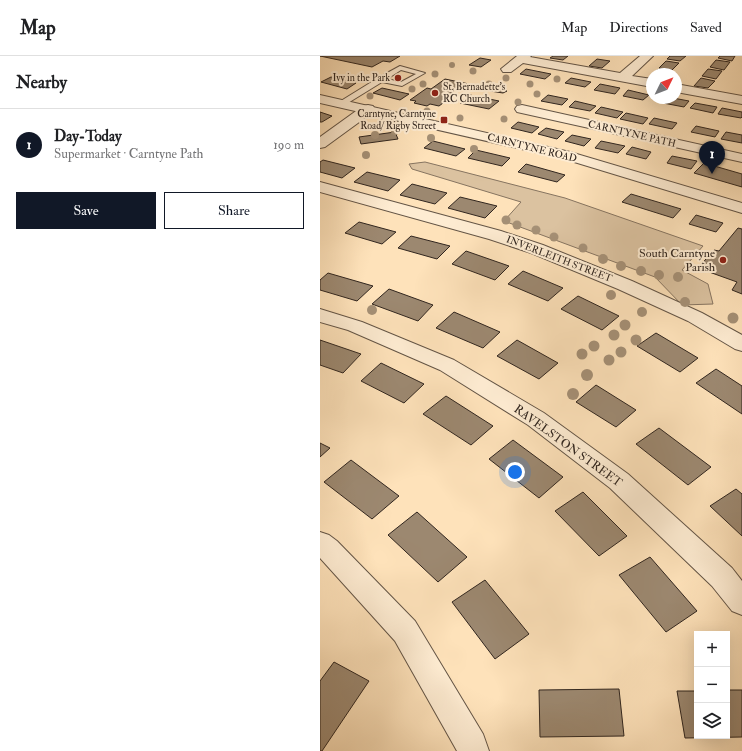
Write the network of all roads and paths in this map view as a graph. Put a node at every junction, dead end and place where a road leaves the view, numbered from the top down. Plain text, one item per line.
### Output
1 (647, 56) edge
2 (523, 57) edge
3 (507, 69) dead end
4 (623, 77) junction
5 (380, 79) junction
6 (646, 82) edge
7 (742, 88) edge
8 (682, 89) edge
9 (320, 99) edge
10 (738, 100) edge
11 (340, 104) junction
12 (522, 109) dead end
13 (368, 110) junction
14 (320, 144) edge
15 (742, 158) edge
16 (320, 187) edge
17 (742, 208) edge
18 (320, 315) edge
19 (742, 344) edge
20 (320, 543) edge
21 (742, 602) edge
22 (473, 751) edge

1 - 4 street
2 - 3 street
2 - 4 street
4 - 6 street
5 - 5 lane
5 - 11 lane
7 - 10 street
8 - 10 street
9 - 11 street, CARNTYNE ROAD
11 - 13 street, CARNTYNE ROAD
12 - 15 street, CARNTYNE PATH
13 - 14 street
13 - 17 street, CARNTYNE ROAD
16 - 19 street, INVERLEITH STREET
18 - 21 street, RAVELSTON STREET
20 - 22 street

